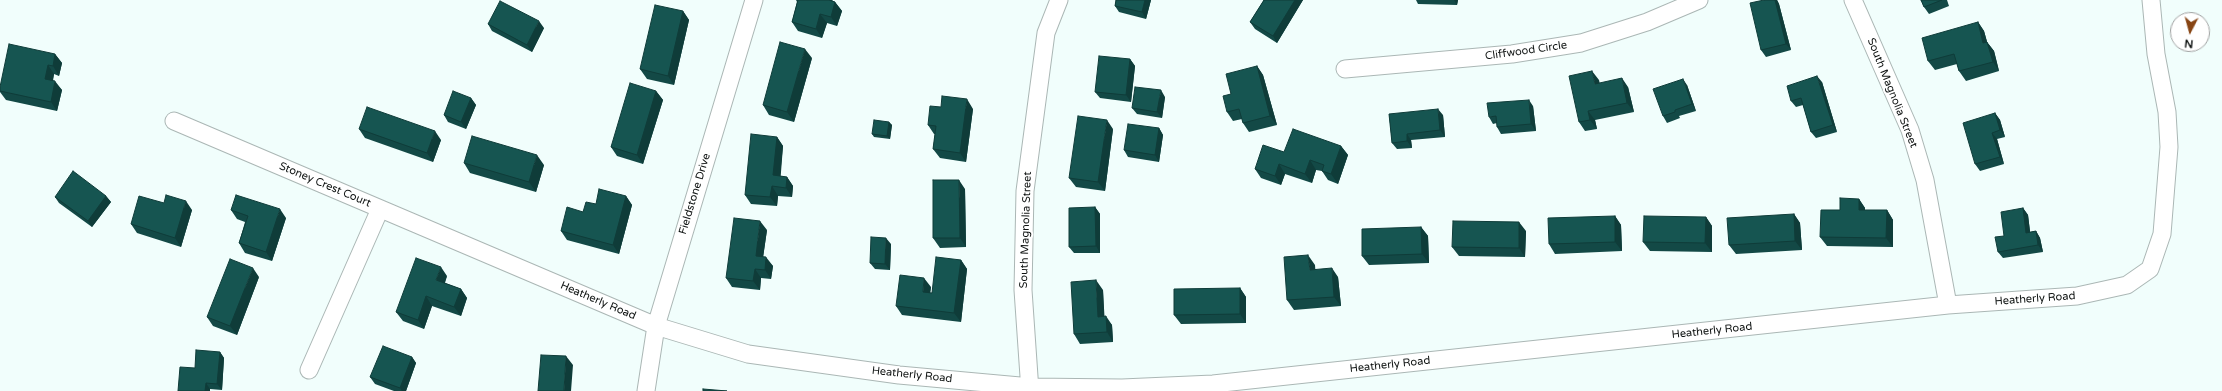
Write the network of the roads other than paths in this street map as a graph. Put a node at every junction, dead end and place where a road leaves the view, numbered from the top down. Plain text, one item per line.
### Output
1 (754, 0) edge
2 (1059, 0) edge
3 (1699, 0) edge
4 (1853, 0) edge
5 (2151, 0) edge
6 (1345, 69) dead end
7 (174, 121) dead end
8 (380, 209) junction
9 (1948, 306) junction
10 (656, 326) junction
11 (309, 370) dead end
12 (1030, 389) edge
13 (646, 391) edge

1 - 10 street, Fieldstone Drive
2 - 12 street, South Magnolia Street
3 - 6 street, Cliffwood Circle
4 - 9 street, South Magnolia Street
5 - 9 street, Heatherly Road
7 - 8 street, Stoney Crest Court
8 - 10 street, Heatherly Road
8 - 11 street, Stoney Crest Court
9 - 12 street, Heatherly Road
10 - 12 street, Heatherly Road
10 - 13 street, Fieldstone Drive

